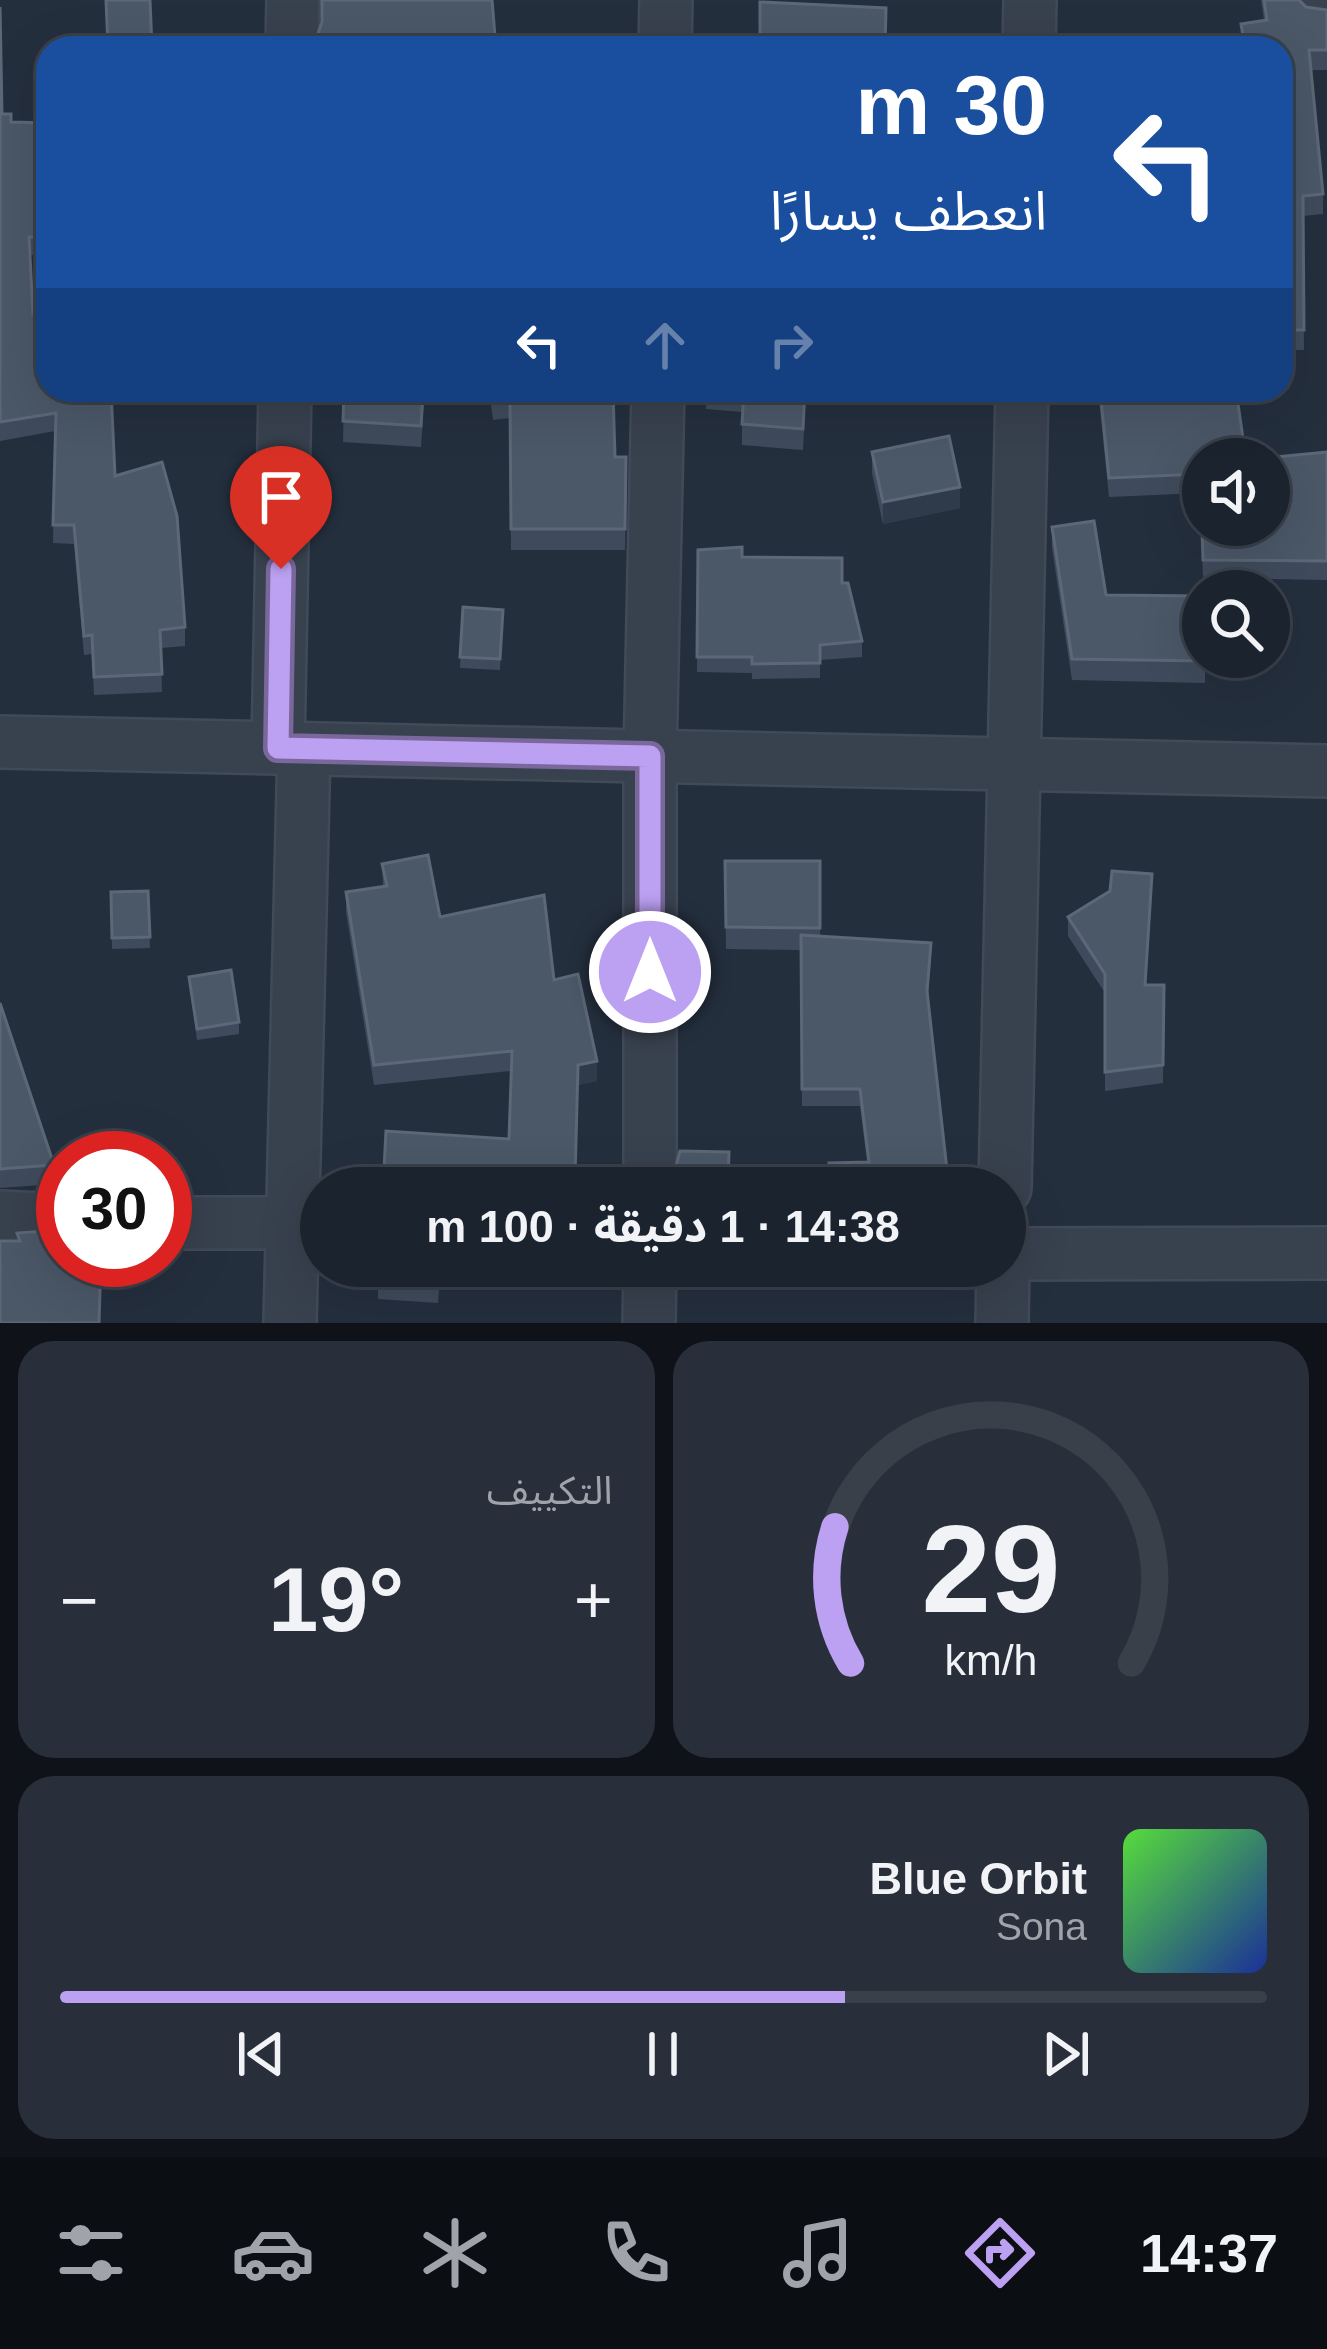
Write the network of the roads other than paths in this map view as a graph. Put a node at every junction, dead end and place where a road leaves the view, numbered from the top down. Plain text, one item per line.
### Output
1 (292, 0) edge
2 (666, 0) edge
3 (1030, 0) edge
4 (292, 36) edge
5 (665, 36) edge
6 (1029, 36) edge
7 (285, 402) edge
8 (658, 402) edge
9 (1022, 402) edge
10 (0, 742) edge
11 (291, 748) junction
12 (650, 756) junction
13 (1014, 764) junction
14 (1327, 771) edge
15 (650, 1167) edge
16 (1005, 1167) edge
17 (0, 1216) edge
18 (36, 1218) edge
19 (192, 1223) edge
20 (292, 1223) junction
21 (1327, 1253) edge
22 (1026, 1254) edge
23 (650, 1287) edge
24 (1003, 1287) edge
25 (290, 1323) edge
26 (649, 1323) edge
27 (1002, 1323) edge

1 - 4 street
2 - 5 street
3 - 6 street
7 - 11 street
8 - 12 street
9 - 13 street
10 - 11 street
11 - 12 street
11 - 20 street
12 - 13 street
12 - 15 street
13 - 14 street
13 - 16 street
17 - 18 street
19 - 20 street
20 - 25 street
21 - 22 street
23 - 26 street
24 - 27 street

